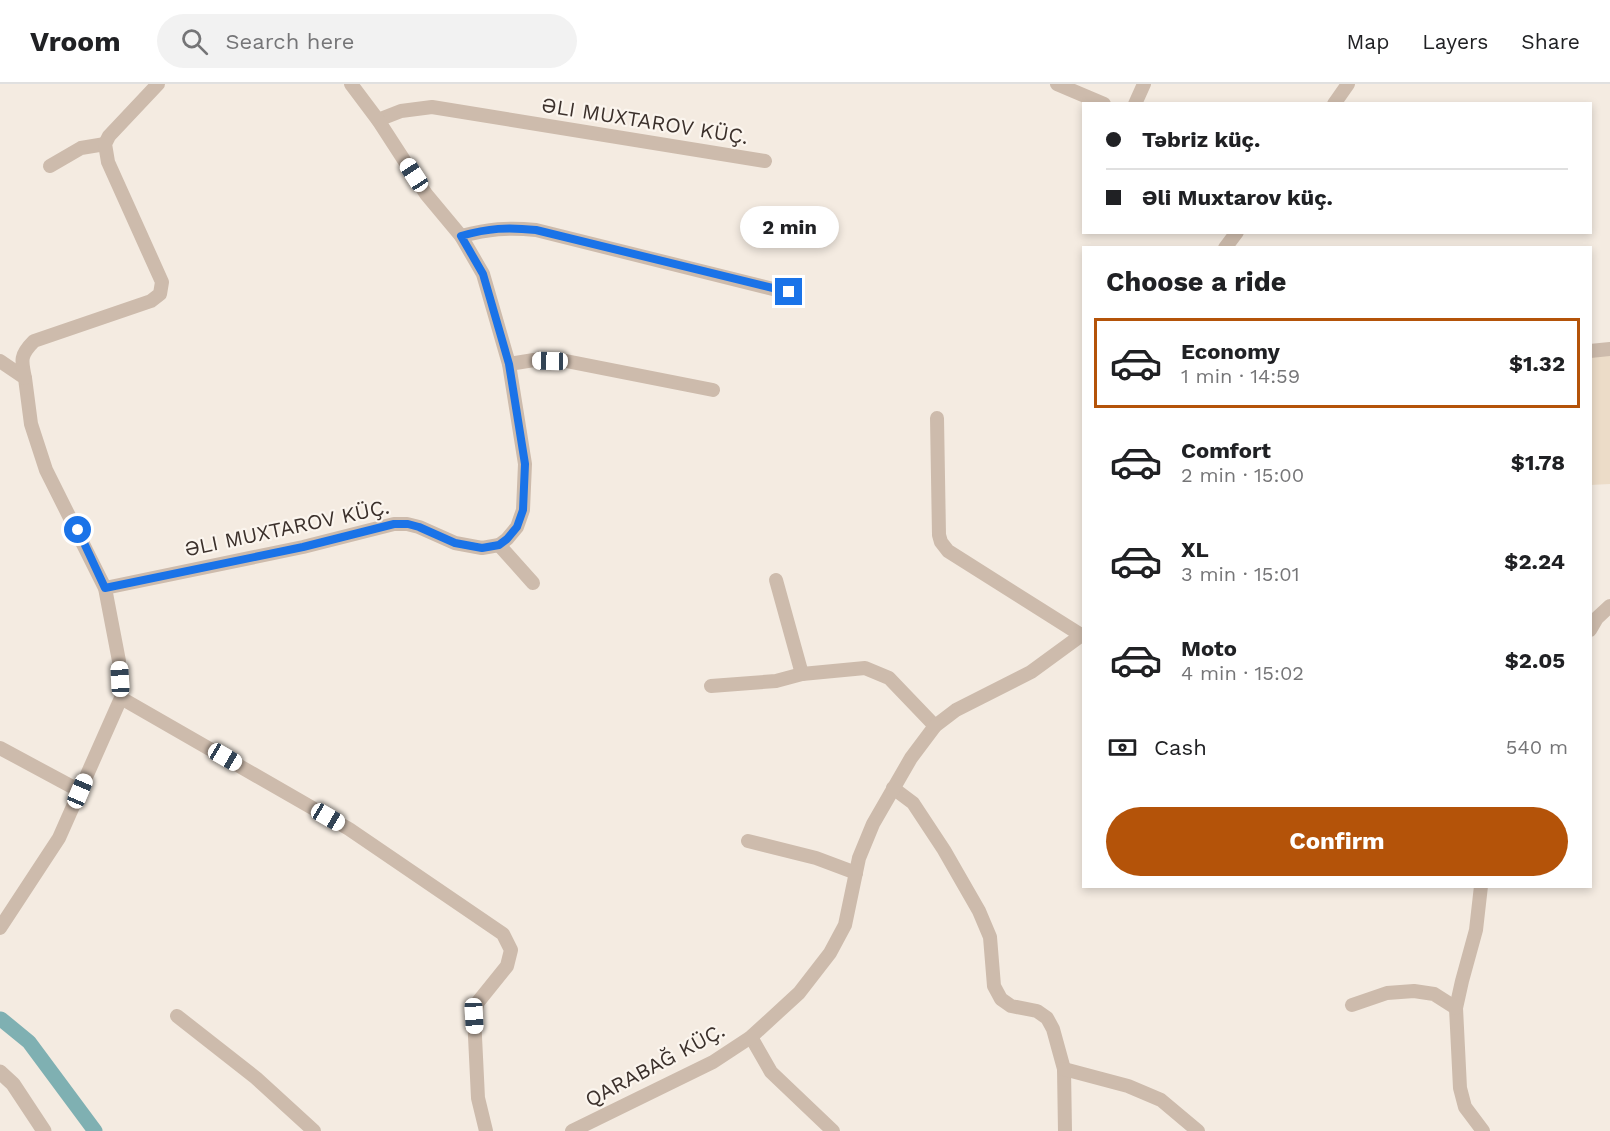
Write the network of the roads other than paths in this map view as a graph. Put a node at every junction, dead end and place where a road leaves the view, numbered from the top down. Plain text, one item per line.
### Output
1 (158, 84) edge
2 (351, 84) edge
3 (1057, 84) edge
4 (1144, 84) edge
5 (1348, 84) edge
6 (1099, 102) edge
7 (1136, 102) edge
8 (1335, 102) edge
9 (378, 120) junction
10 (105, 144) junction
11 (765, 161) dead end
12 (50, 166) dead end
13 (461, 236) junction
14 (789, 292) dead end
15 (1610, 349) edge
16 (1592, 351) edge
17 (0, 361) edge
18 (509, 364) junction
19 (25, 378) junction
20 (713, 390) dead end
21 (937, 418) dead end
22 (499, 545) junction
23 (776, 580) dead end
24 (533, 583) dead end
25 (105, 588) junction
26 (1610, 606) edge
27 (1592, 627) edge
28 (1082, 634) edge
29 (802, 674) junction
30 (711, 686) dead end
31 (121, 698) junction
32 (935, 726) junction
33 (0, 748) edge
34 (893, 788) junction
35 (80, 791) junction
36 (748, 841) dead end
37 (856, 873) junction
38 (1481, 888) edge
39 (0, 928) edge
40 (1352, 1005) dead end
41 (1456, 1008) junction
42 (177, 1016) dead end
43 (751, 1037) junction
44 (1064, 1069) junction
45 (0, 1072) edge
46 (44, 1131) edge
47 (314, 1131) edge
48 (486, 1131) edge
49 (572, 1131) edge
50 (833, 1131) edge
51 (1065, 1131) edge
52 (1198, 1131) edge
53 (1483, 1131) edge

1 - 10 street
2 - 9 street
3 - 6 street
4 - 7 street
5 - 8 street
9 - 11 street, ƏLI MUXTAROV KÜÇ.
9 - 13 street
10 - 12 street
10 - 19 street
13 - 14 street
13 - 18 street
15 - 16 street
17 - 19 street
18 - 20 street
18 - 22 street
19 - 25 street
21 - 28 street
22 - 24 street
22 - 25 street, ƏLI MUXTAROV KÜÇ.
23 - 29 street
25 - 31 street
26 - 27 street
28 - 32 street, QARABAĞ KÜÇ.
29 - 30 street
29 - 32 street
31 - 35 street
31 - 48 street
32 - 34 street, QARABAĞ KÜÇ.
33 - 35 street
34 - 37 street, QARABAĞ KÜÇ.
34 - 44 street
35 - 39 street
36 - 37 street
37 - 43 street, QARABAĞ KÜÇ.
38 - 41 street
40 - 41 street
41 - 53 street
42 - 47 street
43 - 49 street, QARABAĞ KÜÇ.
43 - 50 street
44 - 51 street
44 - 52 street
45 - 46 street

